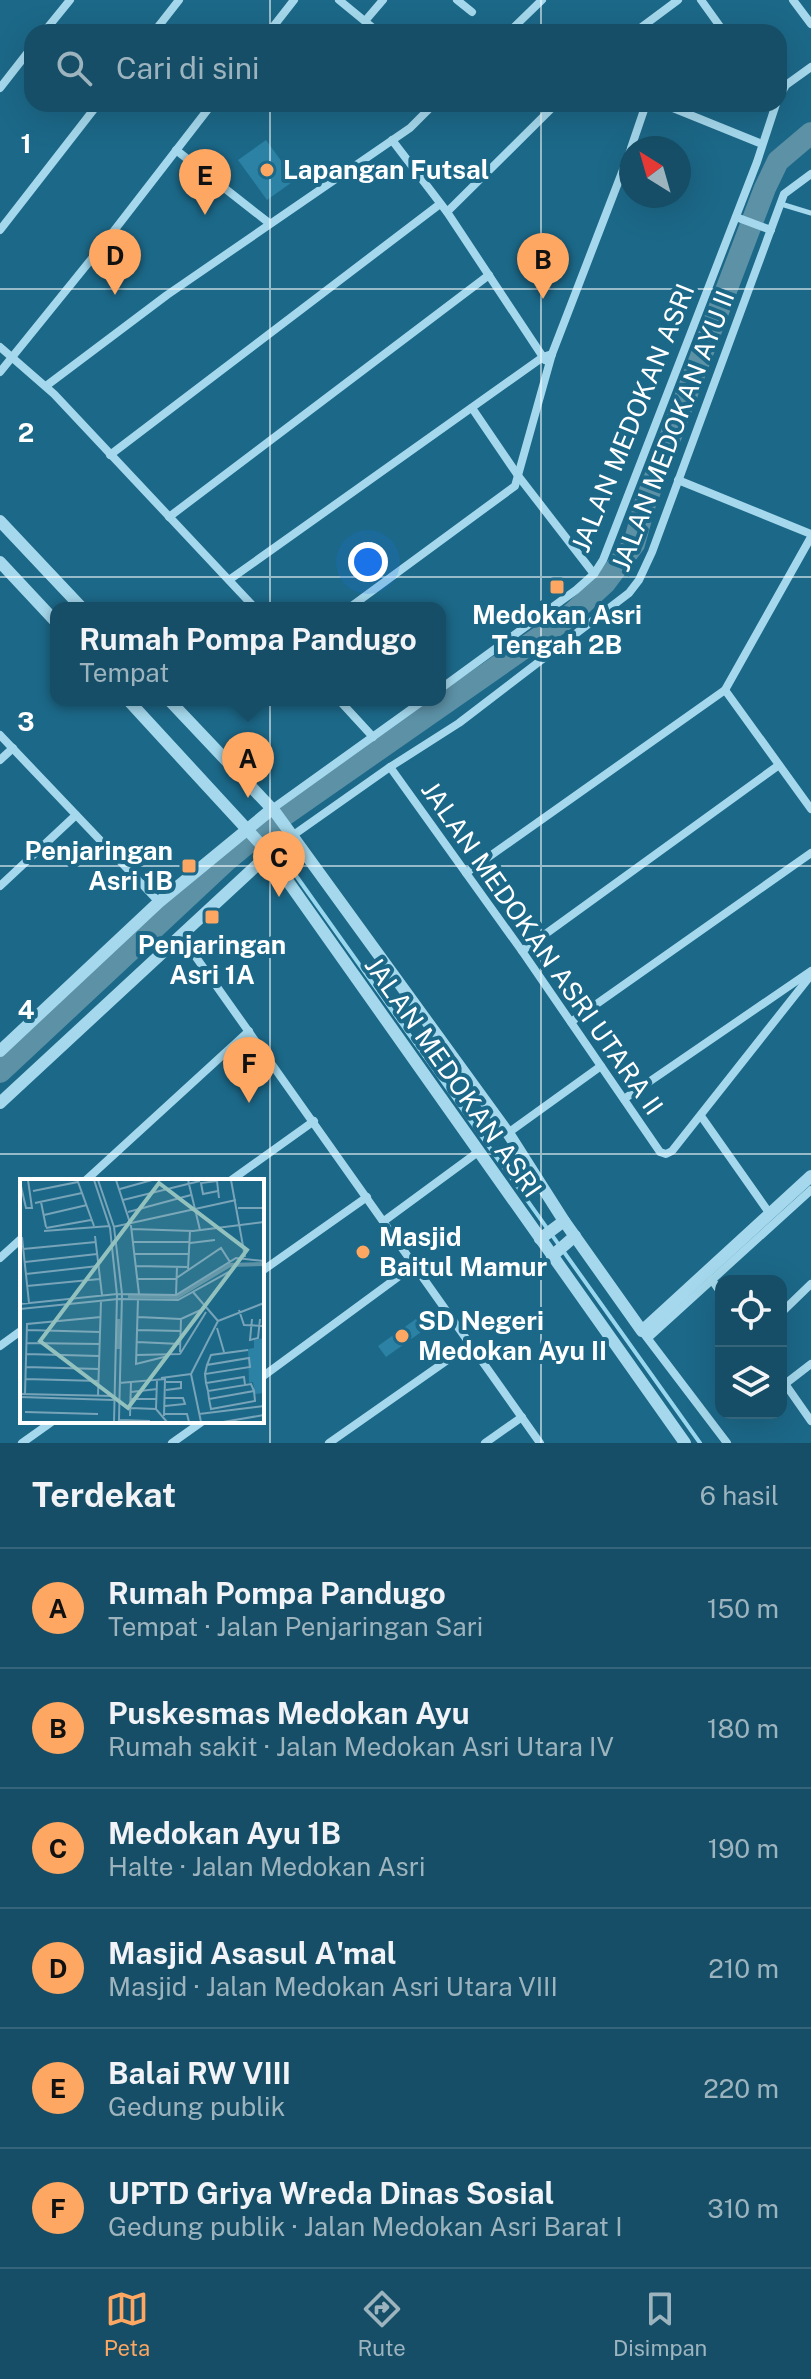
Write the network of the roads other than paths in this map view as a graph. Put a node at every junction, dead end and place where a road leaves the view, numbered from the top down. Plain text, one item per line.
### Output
1 (70, 0) edge
2 (179, 0) edge
3 (294, 0) edge
4 (339, 0) edge
5 (383, 0) edge
6 (457, 0) edge
7 (542, 0) edge
8 (678, 0) edge
9 (701, 0) edge
10 (793, 0) edge
11 (472, 12) dead end
12 (365, 21) junction
13 (50, 24) edge
14 (160, 24) edge
15 (275, 24) edge
16 (369, 24) edge
17 (517, 24) edge
18 (646, 24) edge
19 (718, 24) edge
20 (811, 24) edge
21 (24, 57) edge
22 (811, 67) edge
23 (787, 87) edge
24 (0, 88) edge
25 (92, 112) edge
26 (206, 112) edge
27 (426, 112) edge
28 (548, 112) edge
29 (643, 112) edge
30 (683, 112) edge
31 (773, 112) edge
32 (635, 136) edge
33 (392, 140) junction
34 (762, 144) junction
35 (176, 150) junction
36 (811, 174) edge
37 (619, 179) edge
38 (440, 204) junction
39 (780, 204) junction
40 (447, 212) junction
41 (811, 213) edge
42 (739, 218) junction
43 (269, 223) junction
44 (768, 228) junction
45 (0, 230) edge
46 (489, 275) junction
47 (0, 347) edge
48 (13, 357) junction
49 (548, 359) junction
50 (0, 372) edge
51 (46, 386) junction
52 (472, 408) junction
53 (110, 455) junction
54 (519, 477) junction
55 (678, 480) junction
56 (169, 517) junction
57 (0, 521) edge
58 (811, 536) edge
59 (800, 560) junction
60 (0, 562) edge
61 (811, 562) edge
62 (594, 574) junction
63 (229, 580) junction
64 (76, 602) edge
65 (249, 602) edge
66 (357, 602) edge
67 (50, 616) edge
68 (446, 685) edge
69 (725, 690) junction
70 (134, 706) edge
71 (175, 706) edge
72 (345, 706) edge
73 (416, 706) edge
74 (0, 735) edge
75 (373, 737) junction
76 (13, 748) junction
77 (0, 760) edge
78 (779, 765) junction
79 (390, 767) junction
80 (811, 809) edge
81 (273, 810) junction
82 (76, 815) junction
83 (249, 829) junction
84 (291, 834) junction
85 (267, 851) junction
86 (811, 853) edge
87 (466, 873) junction
88 (0, 886) edge
89 (159, 902) junction
90 (181, 936) junction
91 (522, 951) junction
92 (811, 973) edge
93 (571, 1022) junction
94 (249, 1031) junction
95 (0, 1051) edge
96 (601, 1066) junction
97 (624, 1099) junction
98 (0, 1103) edge
99 (701, 1116) junction
100 (314, 1121) junction
101 (508, 1133) junction
102 (478, 1152) junction
103 (811, 1176) edge
104 (87, 1179) edge
105 (233, 1179) edge
106 (811, 1190) edge
107 (367, 1197) junction
108 (770, 1214) junction
109 (384, 1221) junction
110 (561, 1224) junction
111 (542, 1238) junction
112 (573, 1239) junction
113 (20, 1240) edge
114 (554, 1254) junction
115 (0, 1258) edge
116 (413, 1266) junction
117 (264, 1270) edge
118 (712, 1280) junction
119 (715, 1284) edge
120 (811, 1284) edge
121 (787, 1307) edge
122 (20, 1331) edge
123 (645, 1334) junction
124 (469, 1345) junction
125 (0, 1346) edge
126 (811, 1364) edge
127 (264, 1376) edge
128 (787, 1379) edge
129 (787, 1387) edge
130 (522, 1417) junction
131 (811, 1421) edge
132 (50, 1423) edge
133 (200, 1423) edge
134 (678, 1441) edge
135 (22, 1443) edge
136 (172, 1443) edge
137 (329, 1443) edge
138 (485, 1443) edge
139 (540, 1443) edge
140 (727, 1443) edge

1 - 13 street
2 - 14 street
3 - 15 street
4 - 12 street
5 - 12 street
6 - 11 street
7 - 17 street
8 - 18 street
9 - 19 street
10 - 20 street
12 - 16 street
21 - 24 street
22 - 23 street
25 - 45 street
26 - 35 street
27 - 33 street
28 - 40 street
29 - 32 street
30 - 34 street
31 - 34 street, JALAN MEDOKAN ASRI
33 - 38 street
33 - 43 street
34 - 42 street, JALAN MEDOKAN ASRI
35 - 43 street
35 - 48 street
36 - 39 street, JALAN MEDOKAN AYU II
37 - 49 street
38 - 40 street
38 - 53 street
39 - 41 lane
39 - 44 street, JALAN MEDOKAN AYU II
40 - 46 street
42 - 44 street
42 - 62 street, JALAN MEDOKAN ASRI
43 - 51 street
44 - 55 street, JALAN MEDOKAN AYU II
46 - 49 street
46 - 56 street
47 - 48 street
48 - 50 street
48 - 51 street
49 - 52 street
49 - 54 street
51 - 53 street
52 - 54 street
52 - 63 street
53 - 56 street
54 - 62 street
54 - 66 street
55 - 58 street
55 - 79 street, JALAN MEDOKAN AYU II
56 - 63 street
57 - 64 street
58 - 59 street
59 - 61 street
59 - 69 street
60 - 67 street
62 - 68 street, JALAN MEDOKAN ASRI
63 - 65 street
69 - 78 street
69 - 87 street
70 - 83 street, JALAN MEDOKAN ASRI
71 - 81 street, JALAN MEDOKAN ASRI
72 - 75 street
73 - 75 street
74 - 76 street
75 - 81 street
76 - 77 street
76 - 82 street
78 - 80 street
78 - 91 street
79 - 84 street, JALAN MEDOKAN AYU II
79 - 87 street, JALAN MEDOKAN ASRI UTARA II
81 - 83 street
81 - 84 street, JALAN MEDOKAN ASRI
82 - 88 street
82 - 89 street
83 - 85 street, JALAN MEDOKAN ASRI
83 - 89 street
84 - 85 street
84 - 101 street, JALAN MEDOKAN ASRI
85 - 90 street
85 - 102 street, JALAN MEDOKAN ASRI
86 - 93 street
87 - 91 street, JALAN MEDOKAN ASRI UTARA II
89 - 95 street
90 - 94 street
90 - 98 street
91 - 93 street, JALAN MEDOKAN ASRI UTARA II
92 - 97 street
92 - 99 street
93 - 96 street, JALAN MEDOKAN ASRI UTARA II
94 - 100 street
94 - 104 street
96 - 97 street, JALAN MEDOKAN ASRI UTARA II
96 - 101 street
97 - 99 street, JALAN MEDOKAN ASRI UTARA II
99 - 108 street, JALAN MEDOKAN ASRI UTARA II
100 - 105 street
100 - 107 street
101 - 110 street, JALAN MEDOKAN ASRI
102 - 109 street
102 - 111 street, JALAN MEDOKAN ASRI
103 - 108 street
106 - 118 street
107 - 109 street
107 - 117 street
108 - 123 street
109 - 116 street
110 - 111 street
110 - 112 street, JALAN MEDOKAN ASRI
111 - 114 street, JALAN MEDOKAN ASRI
112 - 114 street
112 - 123 street, JALAN MEDOKAN ASRI
113 - 115 street
114 - 134 street, JALAN MEDOKAN ASRI
116 - 124 street
116 - 127 street
118 - 119 street
118 - 123 street
120 - 121 street
122 - 125 street
123 - 140 street
124 - 130 street
124 - 137 street
126 - 128 street
129 - 131 street
130 - 138 street
130 - 139 street
132 - 135 street
133 - 136 street

